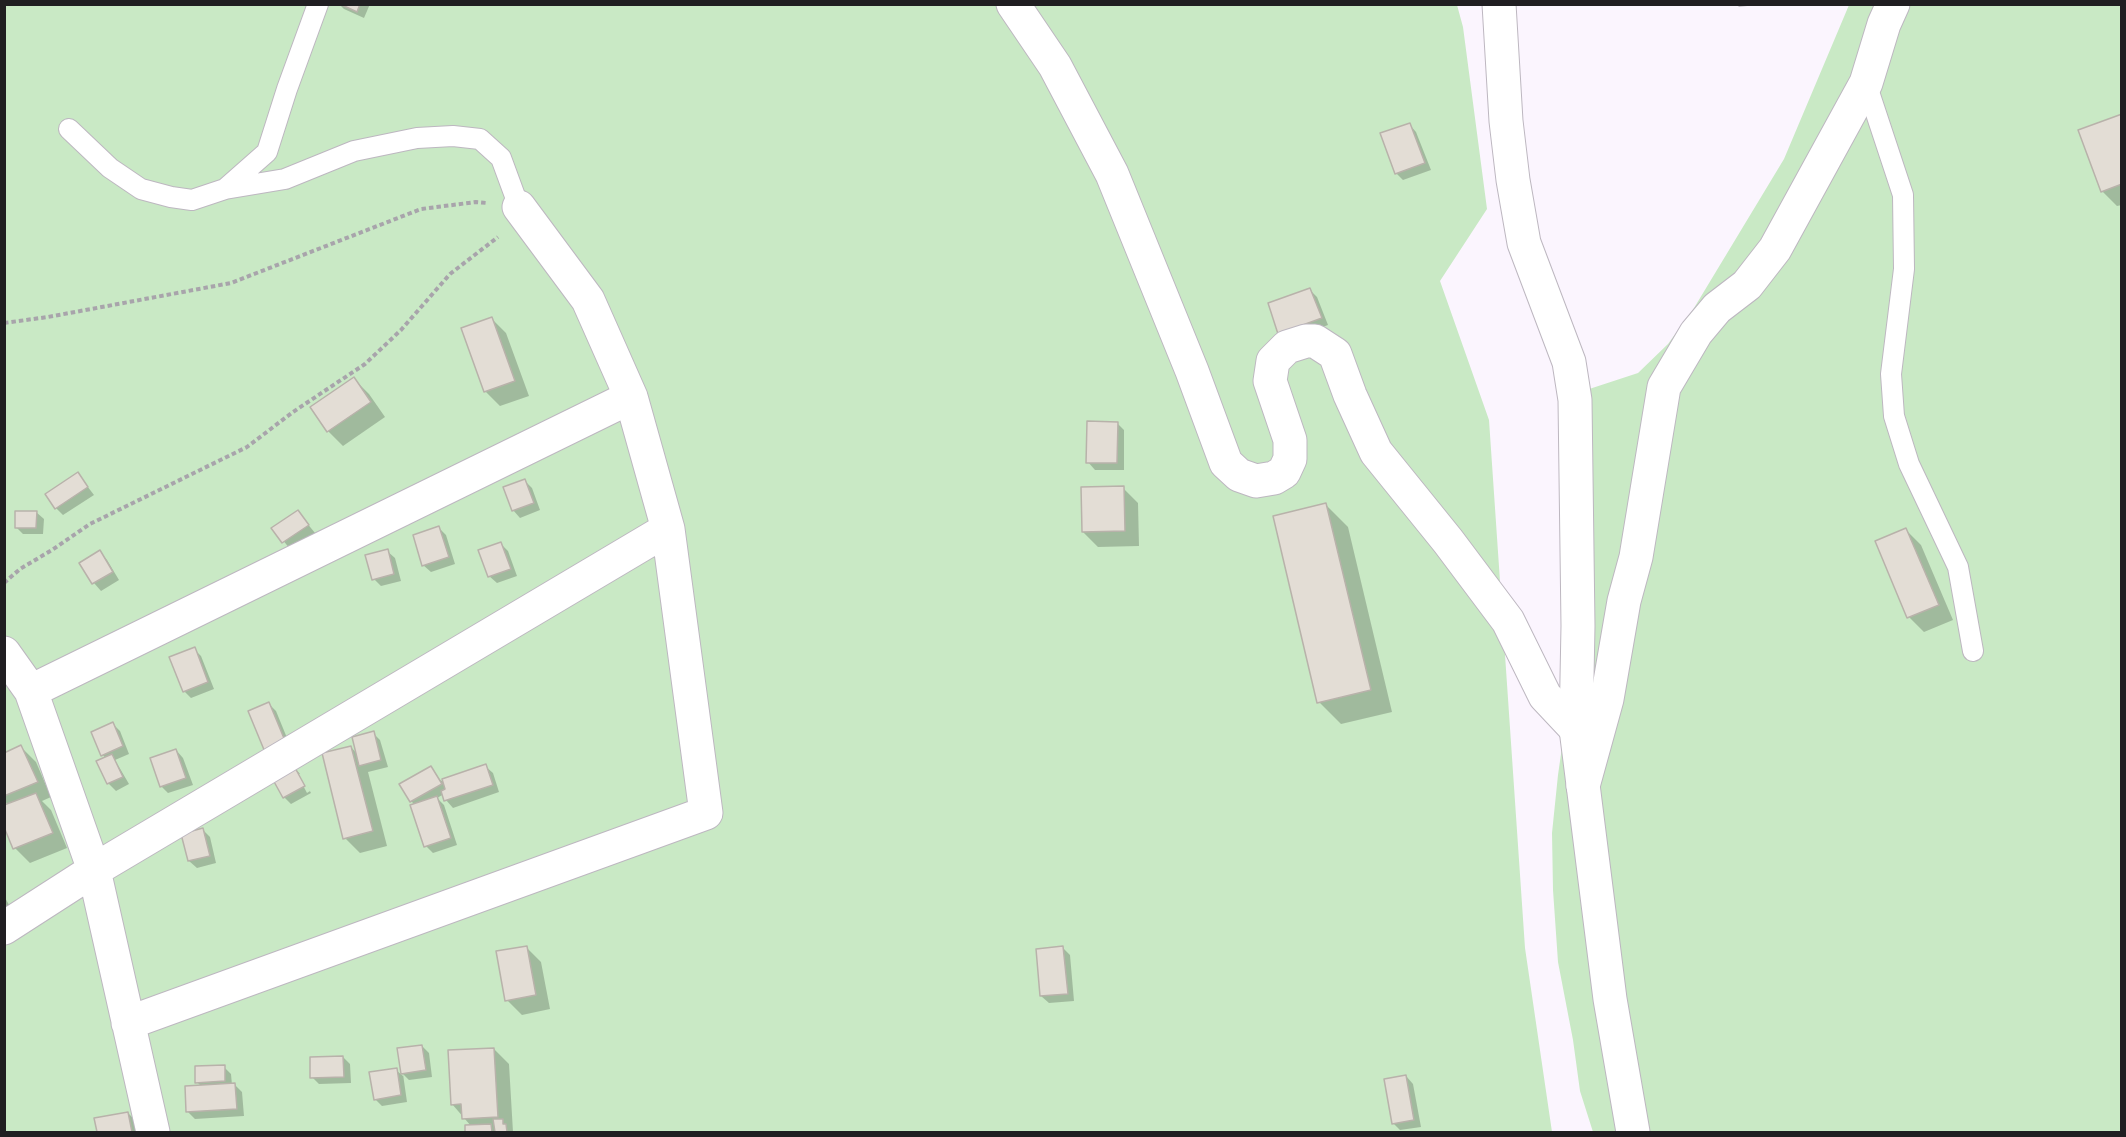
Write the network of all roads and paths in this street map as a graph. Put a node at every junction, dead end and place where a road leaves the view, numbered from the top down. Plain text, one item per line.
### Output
1 (318, 4) edge
2 (1013, 4) edge
3 (1499, 4) edge
4 (1893, 4) edge
5 (1866, 83) junction
6 (69, 129) dead end
7 (225, 189) junction
8 (519, 207) junction
9 (4, 323) edge
10 (630, 397) junction
11 (668, 529) junction
12 (4, 583) edge
13 (1973, 651) dead end
14 (4, 653) edge
15 (31, 691) junction
16 (1576, 729) junction
17 (1583, 786) junction
18 (94, 870) junction
19 (4, 928) edge
20 (129, 1023) junction
21 (153, 1132) edge
22 (1633, 1132) edge

1 - 7 lane
2 - 16 street
3 - 16 street
4 - 5 street
5 - 13 lane
5 - 17 street
6 - 7 lane
7 - 8 lane
8 - 9 path
8 - 10 street
8 - 12 path
10 - 11 street
10 - 15 street
11 - 18 street
11 - 20 street
14 - 15 street
15 - 18 street
16 - 17 street
17 - 22 street
18 - 19 street
18 - 20 street
20 - 21 street

